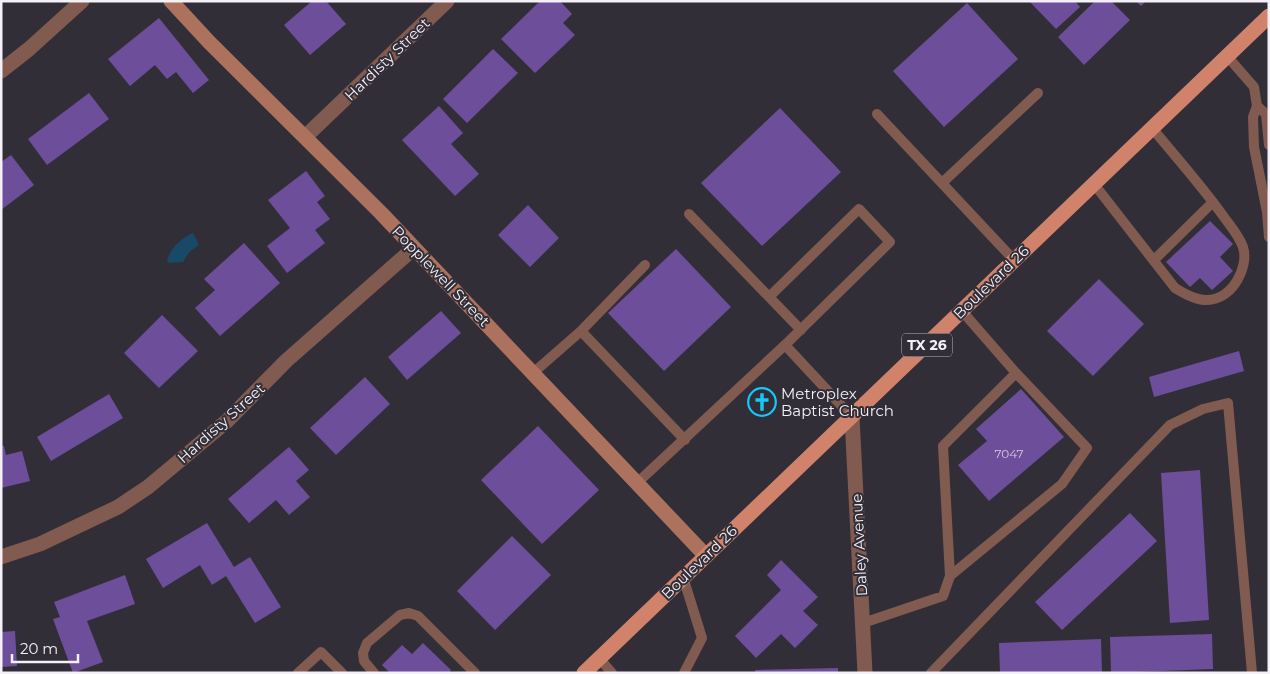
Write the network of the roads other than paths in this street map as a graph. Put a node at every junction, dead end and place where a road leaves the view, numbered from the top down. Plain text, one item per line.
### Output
1 (82, 1) edge
2 (171, 1) edge
3 (447, 1) edge
4 (1269, 16) edge
5 (1227, 56) junction
6 (1, 71) edge
7 (1038, 93) dead end
8 (1257, 106) junction
9 (877, 114) dead end
10 (1152, 128) junction
11 (305, 137) junction
12 (1269, 145) edge
13 (942, 183) junction
14 (1094, 184) junction
15 (1213, 202) junction
16 (689, 214) dead end
17 (1269, 237) edge
18 (414, 248) junction
19 (1014, 260) junction
20 (1154, 260) junction
21 (646, 265) dead end
22 (769, 298) junction
23 (962, 311) junction
24 (801, 330) junction
25 (581, 331) junction
26 (785, 345) junction
27 (533, 373) junction
28 (1016, 373) junction
29 (852, 416) junction
30 (685, 440) junction
31 (637, 483) junction
32 (706, 556) junction
33 (1, 557) edge
34 (950, 576) junction
35 (683, 578) junction
36 (863, 623) junction
37 (599, 658) junction
38 (298, 673) edge
39 (342, 673) edge
40 (374, 673) edge
41 (475, 673) edge
42 (584, 673) edge
43 (612, 673) edge
44 (684, 673) edge
45 (865, 673) edge
46 (931, 673) edge
47 (1252, 673) edge

1 - 6 street
2 - 11 street, Popplewell Street
3 - 11 street, Hardisty Street
4 - 5 main road, Boulevard 26 / TX 26
5 - 8 lane
5 - 10 main road, Boulevard 26 / TX 26
7 - 13 lane
8 - 12 lane
8 - 17 lane
9 - 13 lane
10 - 14 main road, Boulevard 26 / TX 26
10 - 15 lane
11 - 18 street, Popplewell Street
13 - 19 lane
14 - 19 main road, Boulevard 26 / TX 26
14 - 20 lane
15 - 20 lane
15 - 20 lane
16 - 22 lane
18 - 27 street, Popplewell Street
18 - 33 street, Hardisty Street
19 - 23 main road, Boulevard 26 / TX 26
21 - 25 lane
22 - 24 lane
22 - 24 lane
23 - 28 lane
23 - 29 main road, Boulevard 26 / TX 26
24 - 26 lane
25 - 27 lane
25 - 30 lane
26 - 29 lane
26 - 30 lane
27 - 31 street, Popplewell Street
28 - 34 lane
28 - 34 lane
29 - 32 main road, Boulevard 26 / TX 26
29 - 36 street, Daley Avenue
30 - 31 lane
31 - 32 street, Popplewell Street
32 - 35 main road, Boulevard 26 / TX 26
34 - 36 lane
35 - 37 main road, Boulevard 26 / TX 26
35 - 44 lane
36 - 45 street, Daley Avenue
37 - 42 main road, Boulevard 26 / TX 26
37 - 43 lane
38 - 39 lane
40 - 41 lane
46 - 47 lane

